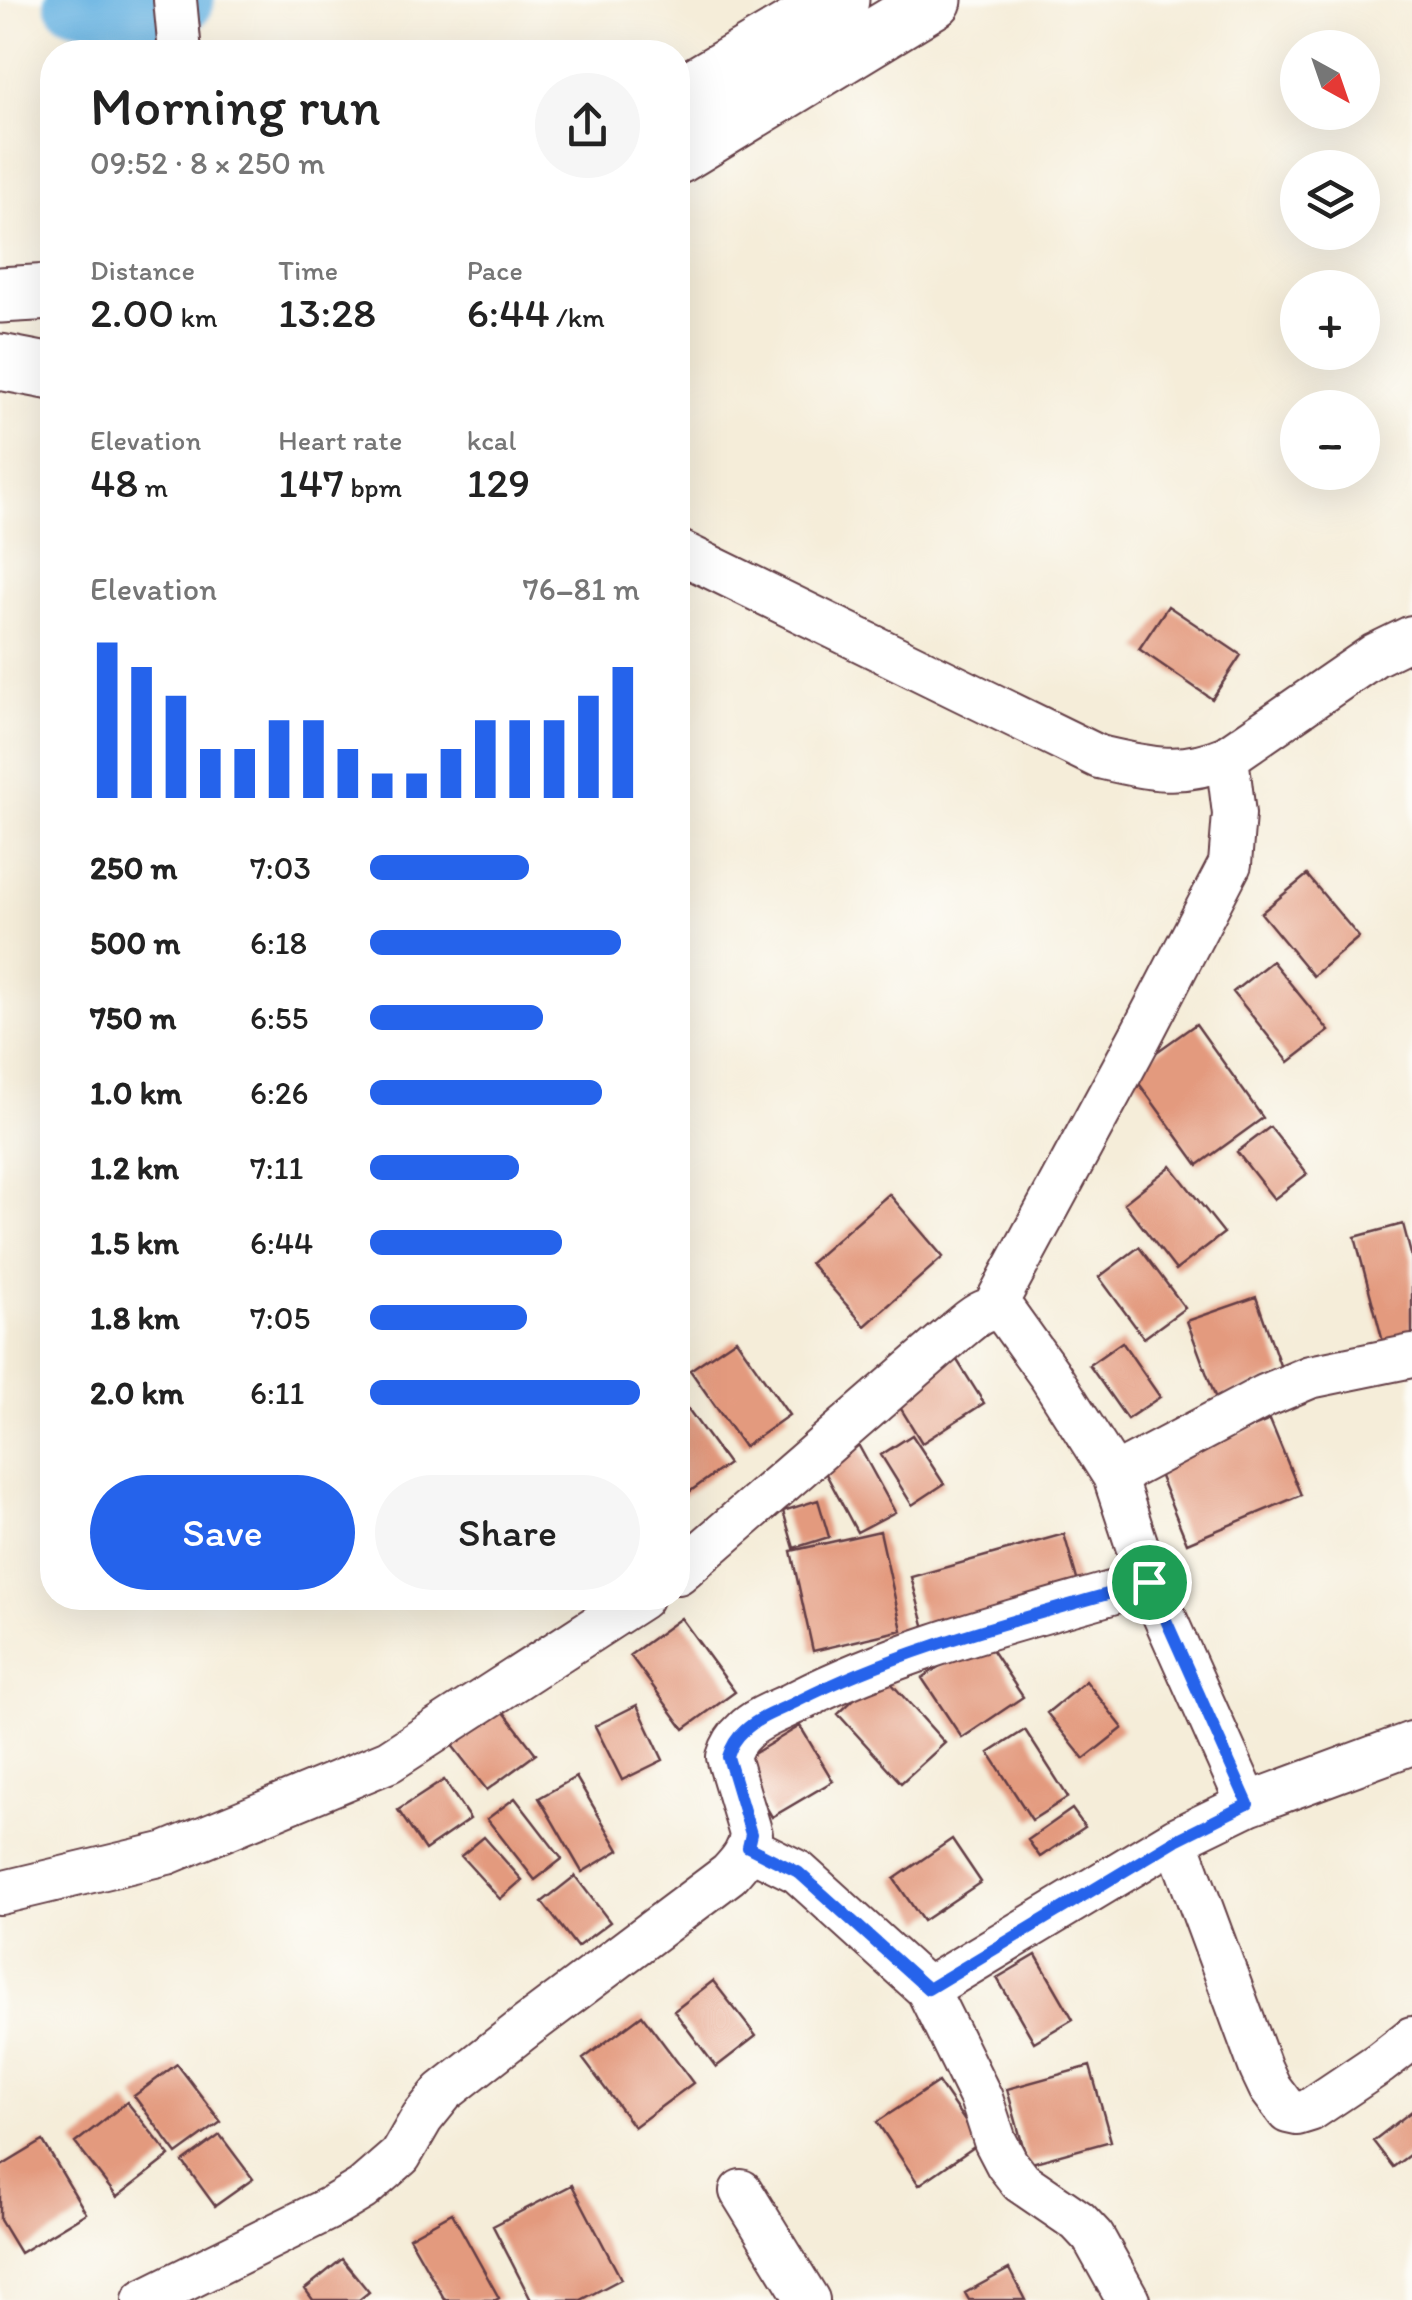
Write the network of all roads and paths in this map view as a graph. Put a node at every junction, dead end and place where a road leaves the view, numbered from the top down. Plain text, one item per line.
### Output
1 (176, 0) edge
2 (841, 0) edge
3 (934, 0) edge
4 (179, 40) edge
5 (690, 89) edge
6 (690, 149) edge
7 (40, 293) edge
8 (0, 295) edge
9 (0, 362) edge
10 (40, 370) edge
11 (690, 557) edge
12 (1412, 636) edge
13 (1227, 757) junction
14 (993, 1309) junction
15 (1412, 1356) edge
16 (1114, 1476) junction
17 (690, 1564) edge
18 (1149, 1582) junction
19 (622, 1610) edge
20 (1412, 1744) edge
21 (1248, 1804) junction
22 (1176, 1840) junction
23 (748, 1847) junction
24 (0, 1893) edge
25 (928, 1989) junction
26 (1412, 2038) edge
27 (741, 2191) dead end
28 (144, 2300) edge
29 (808, 2300) edge
30 (1128, 2300) edge

1 - 4 street
2 - 5 street
3 - 6 street
7 - 8 street
9 - 10 street
11 - 13 street
12 - 13 street
13 - 14 street
14 - 16 street
14 - 17 street
15 - 16 street
16 - 18 street
18 - 21 street
18 - 23 street
19 - 24 street
20 - 21 street
21 - 22 street
22 - 25 street
22 - 26 street
23 - 25 street
23 - 28 street
25 - 30 street
27 - 29 street

